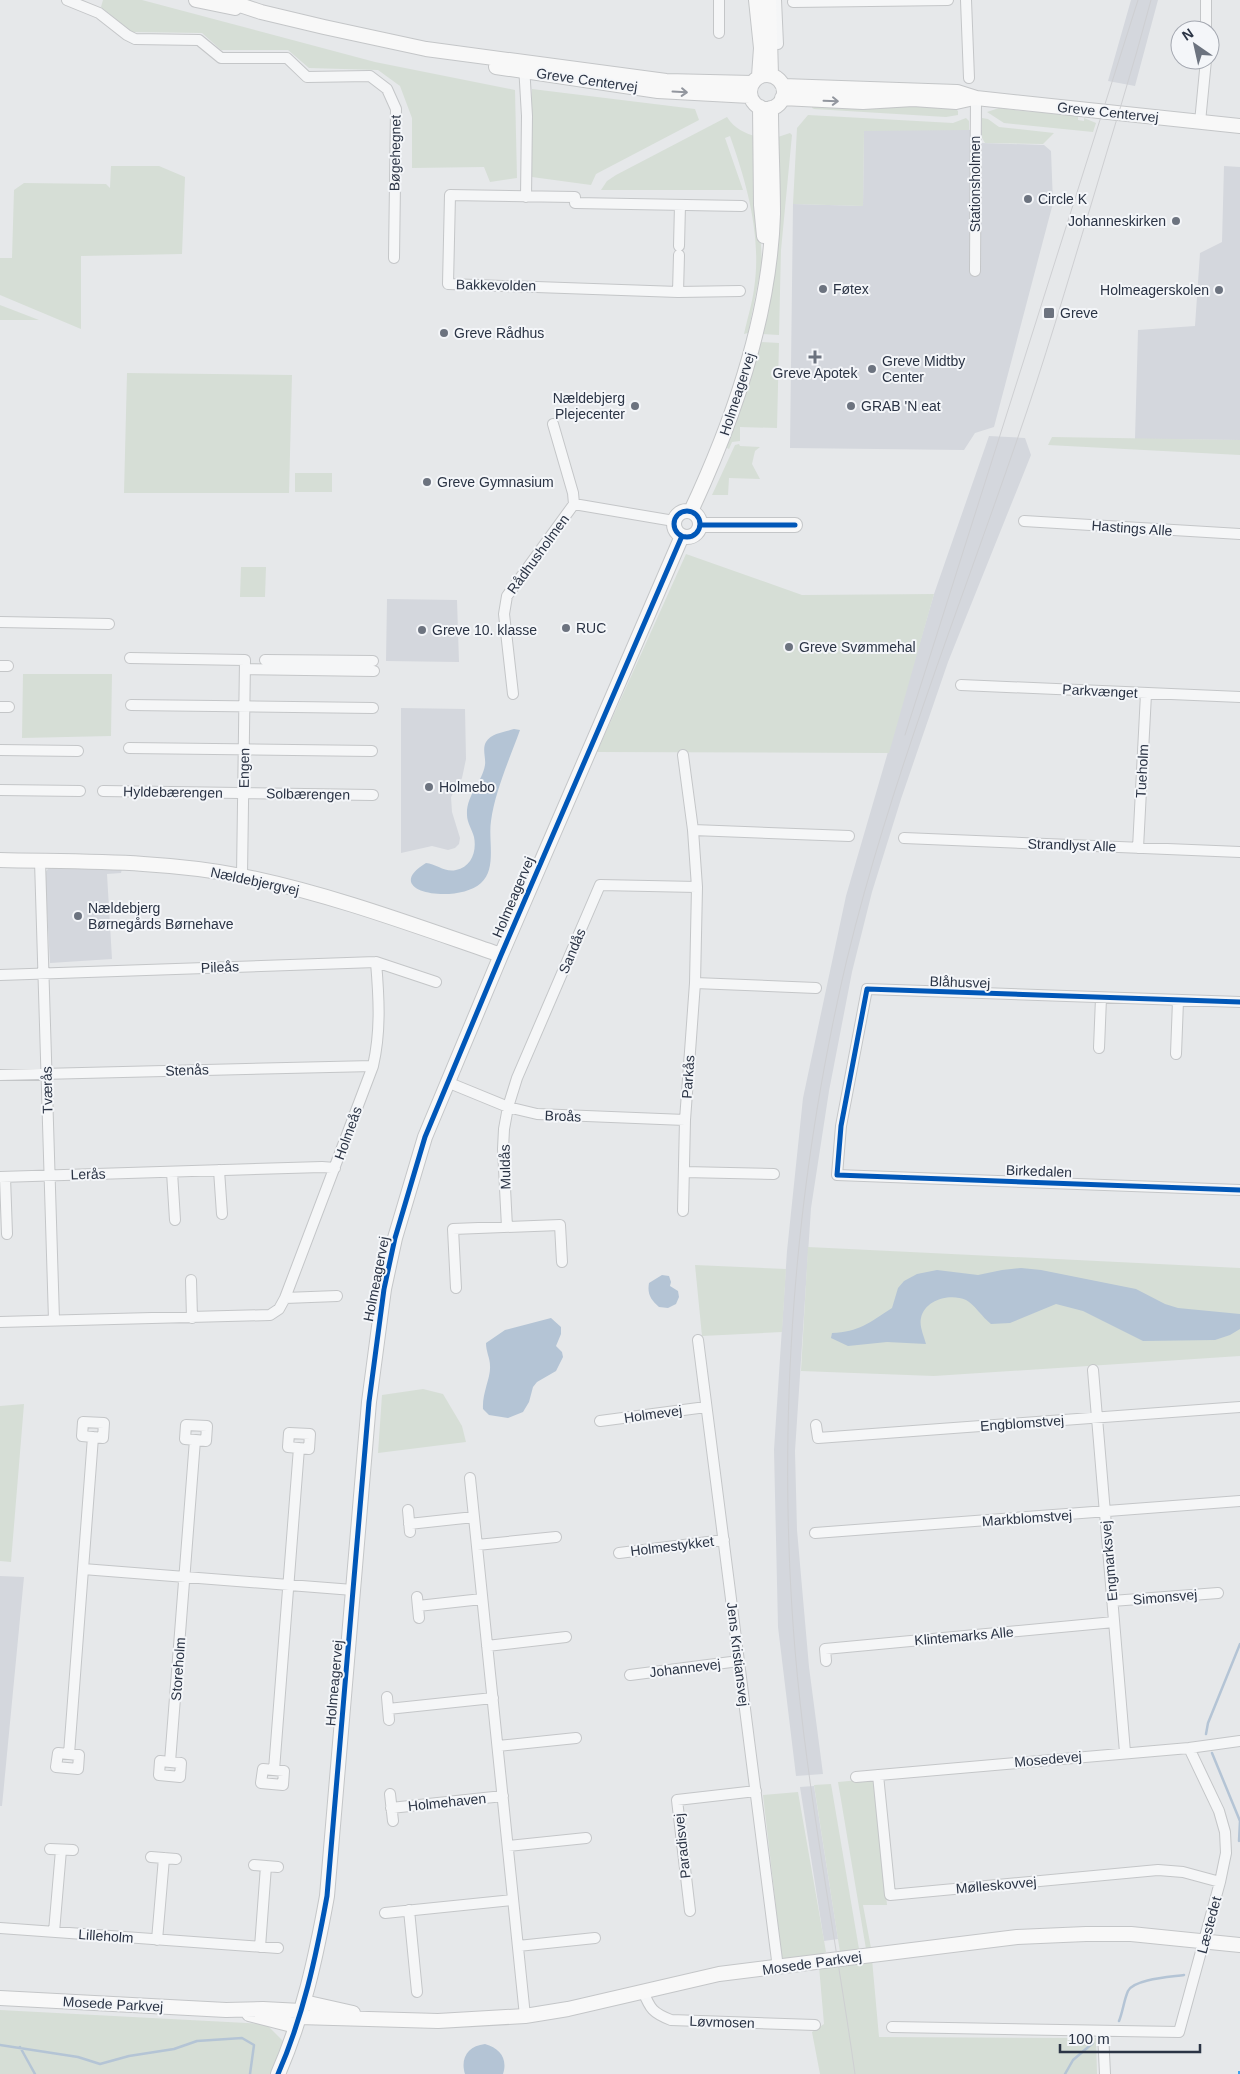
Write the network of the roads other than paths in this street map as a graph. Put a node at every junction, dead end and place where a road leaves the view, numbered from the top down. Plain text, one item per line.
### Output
1 (196, 0) edge
2 (226, 0) edge
3 (719, 0) edge
4 (756, 0) edge
5 (768, 0) edge
6 (776, 0) edge
7 (948, 0) edge
8 (966, 0) edge
9 (1206, 0) edge
10 (73, 1) edge
11 (793, 2) dead end
12 (261, 12) junction
13 (1206, 20) edge
14 (719, 34) dead end
15 (778, 44) dead end
16 (524, 67) junction
17 (1205, 70) edge
18 (969, 78) dead end
19 (758, 83) junction
20 (783, 92) junction
21 (976, 98) junction
22 (766, 107) junction
23 (1200, 122) junction
24 (1240, 126) edge
25 (526, 197) junction
26 (680, 205) junction
27 (742, 206) dead end
28 (394, 258) dead end
29 (975, 271) dead end
30 (740, 290) dead end
31 (678, 292) junction
32 (553, 424) dead end
33 (574, 504) junction
34 (691, 511) junction
35 (674, 521) junction
36 (1024, 521) dead end
37 (700, 525) junction
38 (796, 525) dead end
39 (1240, 534) edge
40 (682, 536) junction
41 (0, 622) edge
42 (109, 624) dead end
43 (130, 658) dead end
44 (265, 660) dead end
45 (245, 664) junction
46 (961, 685) dead end
47 (513, 694) dead end
48 (1146, 694) junction
49 (1240, 697) edge
50 (131, 705) dead end
51 (245, 706) junction
52 (373, 708) dead end
53 (129, 748) dead end
54 (244, 749) junction
55 (0, 750) edge
56 (78, 751) dead end
57 (372, 751) dead end
58 (683, 755) dead end
59 (0, 790) edge
60 (80, 791) dead end
61 (103, 791) dead end
62 (243, 793) junction
63 (373, 795) dead end
64 (693, 830) junction
65 (849, 836) dead end
66 (904, 838) dead end
67 (1138, 848) junction
68 (1240, 852) edge
69 (0, 860) edge
70 (40, 861) junction
71 (242, 876) junction
72 (697, 887) junction
73 (501, 955) junction
74 (376, 962) junction
75 (44, 974) junction
76 (0, 975) edge
77 (436, 982) dead end
78 (695, 983) junction
79 (816, 988) dead end
80 (1101, 998) junction
81 (1178, 1001) junction
82 (1240, 1002) edge
83 (1099, 1048) dead end
84 (1176, 1054) dead end
85 (373, 1066) junction
86 (47, 1074) junction
87 (0, 1076) edge
88 (447, 1082) junction
89 (508, 1107) junction
90 (685, 1120) junction
91 (335, 1168) junction
92 (220, 1170) junction
93 (172, 1172) junction
94 (684, 1172) junction
95 (774, 1174) dead end
96 (837, 1175) joint
97 (49, 1176) junction
98 (3, 1177) edge
99 (1240, 1190) edge
100 (683, 1211) dead end
101 (222, 1214) dead end
102 (175, 1220) dead end
103 (507, 1227) junction
104 (7, 1234) dead end
105 (562, 1262) dead end
106 (191, 1280) dead end
107 (456, 1288) dead end
108 (337, 1296) dead end
109 (285, 1298) junction
110 (192, 1318) junction
111 (54, 1320) junction
112 (0, 1322) edge
113 (698, 1340) dead end
114 (1093, 1370) dead end
115 (1240, 1406) edge
116 (706, 1407) junction
117 (1097, 1418) junction
118 (600, 1421) dead end
119 (816, 1425) dead end
120 (93, 1437) dead end
121 (195, 1440) dead end
122 (298, 1448) dead end
123 (470, 1478) dead end
124 (1240, 1502) edge
125 (408, 1510) dead end
126 (1105, 1512) junction
127 (474, 1517) junction
128 (815, 1533) dead end
129 (556, 1537) dead end
130 (724, 1540) junction
131 (477, 1545) junction
132 (620, 1553) dead end
133 (83, 1569) junction
134 (185, 1577) junction
135 (288, 1585) junction
136 (353, 1590) junction
137 (1218, 1593) dead end
138 (482, 1599) junction
139 (1112, 1601) junction
140 (419, 1618) dead end
141 (1114, 1622) junction
142 (566, 1637) dead end
143 (487, 1646) junction
144 (739, 1661) junction
145 (826, 1661) dead end
146 (630, 1675) dead end
147 (387, 1697) dead end
148 (493, 1698) junction
149 (576, 1738) dead end
150 (1240, 1741) edge
151 (498, 1746) junction
152 (1189, 1748) junction
153 (1125, 1752) junction
154 (69, 1754) dead end
155 (170, 1762) dead end
156 (274, 1770) dead end
157 (878, 1775) junction
158 (856, 1777) dead end
159 (756, 1791) junction
160 (390, 1794) dead end
161 (503, 1796) junction
162 (391, 1808) junction
163 (392, 1821) dead end
164 (586, 1838) dead end
165 (508, 1846) junction
166 (50, 1849) dead end
167 (61, 1850) junction
168 (73, 1850) dead end
169 (151, 1857) dead end
170 (164, 1858) junction
171 (176, 1859) dead end
172 (254, 1865) dead end
173 (266, 1866) junction
174 (278, 1867) dead end
175 (1220, 1882) junction
176 (514, 1900) junction
177 (409, 1910) junction
178 (690, 1911) dead end
179 (385, 1913) dead end
180 (0, 1928) edge
181 (54, 1932) junction
182 (595, 1938) dead end
183 (157, 1940) junction
184 (1205, 1941) junction
185 (1240, 1944) edge
186 (518, 1946) junction
187 (260, 1947) junction
188 (278, 1948) dead end
189 (778, 1968) junction
190 (643, 1991) junction
191 (417, 1992) dead end
192 (0, 1998) edge
193 (300, 2014) junction
194 (525, 2016) junction
195 (815, 2025) dead end
196 (892, 2027) dead end
197 (1103, 2032) junction
198 (278, 2074) edge
199 (1105, 2074) edge

1 - 12 street, Greve Centervej
2 - 12 street, Greve Centervej
3 - 14 street
4 - 19 street
5 - 19 street
6 - 15 street
7 - 11 street
8 - 18 street
9 - 13 street
10 - 28 street, Bøgehegnet
12 - 16 street, Greve Centervej
16 - 19 street, Greve Centervej
16 - 25 street
17 - 23 street
19 - 20 street
19 - 22 street
20 - 21 street, Greve Centervej
20 - 22 street
21 - 23 street, Greve Centervej
21 - 29 street, Stationsholmen
22 - 34 street, Holmeagervej
23 - 24 street, Greve Centervej
25 - 26 street, Bakkevolden
25 - 31 street, Bakkevolden
26 - 27 street, Bakkevolden
26 - 31 street
30 - 31 street, Bakkevolden
32 - 33 street, Rådhusholmen
33 - 35 street, Rådhusholmen
33 - 47 street, Rådhusholmen
34 - 35 street
34 - 37 street
35 - 40 street
36 - 39 street, Hastings Alle
37 - 38 street
37 - 40 street
40 - 73 street, Holmeagervej
41 - 42 street
43 - 45 street
44 - 45 street
45 - 51 street, Engen
46 - 48 street, Parkvænget
48 - 49 street, Parkvænget
48 - 67 street, Tueholm
50 - 51 street
51 - 52 street
51 - 54 street, Engen
53 - 54 street
54 - 57 street
54 - 62 street, Engen
55 - 56 street
58 - 64 street, Parkås
59 - 60 street
61 - 62 street, Hyldebærengen
62 - 63 street, Solbærengen
62 - 71 street, Engen
64 - 65 street
64 - 72 street, Parkås
66 - 67 street, Strandlyst Alle
67 - 68 street, Strandlyst Alle
69 - 70 street, Nældebjergvej
70 - 71 street, Nældebjergvej
70 - 75 street, Tværås
71 - 73 street, Nældebjergvej
72 - 78 street, Parkås
72 - 89 street, Sandås
73 - 88 street, Holmeagervej
74 - 75 street, Pileås
74 - 77 street, Pileås
74 - 85 street, Holmeås
75 - 76 street, Pileås
75 - 86 street, Tværås
78 - 79 street
78 - 90 street, Parkås
80 - 81 street, Blåhusvej
80 - 83 street
80 - 96 street, Blåhusvej
81 - 82 street, Blåhusvej
81 - 84 street
85 - 86 street, Stenås
85 - 91 street, Holmeås
86 - 87 street, Stenås
86 - 97 street, Tværås
88 - 89 street, Broås
88 - 136 street, Holmeagervej
89 - 90 street, Broås
89 - 103 street, Muldås
90 - 94 street, Parkås
91 - 92 street, Lerås
91 - 109 street, Holmeås
92 - 93 street, Lerås
92 - 101 street
93 - 97 street, Lerås
93 - 102 street
94 - 95 street
94 - 100 street, Parkås
96 - 99 street, Birkedalen
97 - 98 street, Lerås
97 - 111 street, Tværås
98 - 104 street, Lerås
103 - 105 street
103 - 107 street
106 - 110 street
108 - 109 street
109 - 110 street, Holmeås
110 - 111 street, Holmeås
111 - 112 street, Holmeås
113 - 116 street, Jens Kristiansvej
114 - 117 street, Engmarksvej
115 - 117 street, Engblomstvej
116 - 118 street, Holmevej
116 - 130 street, Jens Kristiansvej
117 - 119 street, Engblomstvej
117 - 126 street, Engmarksvej
120 - 133 street
121 - 134 street, Storeholm
122 - 135 street
123 - 127 street, Holmehaven
124 - 126 street, Markblomstvej
125 - 127 street
126 - 128 street, Markblomstvej
126 - 139 street, Engmarksvej
127 - 131 street, Holmehaven
129 - 131 street
130 - 132 street, Holmestykket
130 - 144 street, Jens Kristiansvej
131 - 138 street, Holmehaven
133 - 134 street
133 - 154 street
134 - 135 street
134 - 155 street, Storeholm
135 - 136 street
135 - 156 street
136 - 193 street, Holmeagervej
137 - 139 street, Simonsvej
138 - 140 street
138 - 143 street, Holmehaven
139 - 141 street, Engmarksvej
141 - 145 street, Klintemarks Alle
141 - 153 street, Engmarksvej
142 - 143 street
143 - 148 street, Holmehaven
144 - 146 street, Johannevej
144 - 159 street, Jens Kristiansvej
147 - 148 street
148 - 151 street, Holmehaven
149 - 151 street
150 - 152 street, Mosedevej
151 - 161 street, Holmehaven
152 - 153 street, Mosedevej
152 - 175 street, Læstedet
153 - 157 street, Mosedevej
157 - 158 street, Mosedevej
157 - 175 street, Mølleskovvej
159 - 178 street, Paradisvej
159 - 189 street, Jens Kristiansvej
160 - 162 street, Holmehaven
161 - 162 street, Holmehaven
161 - 165 street, Holmehaven
162 - 163 street, Holmehaven
164 - 165 street
165 - 176 street, Holmehaven
166 - 167 street
167 - 168 street
167 - 181 street
169 - 170 street
170 - 171 street
170 - 183 street
172 - 173 street
173 - 174 street
173 - 187 street
175 - 184 street, Læstedet
176 - 177 street
176 - 186 street, Holmehaven
177 - 179 street
177 - 191 street
180 - 181 street, Lilleholm
181 - 183 street, Lilleholm
182 - 186 street
183 - 187 street, Lilleholm
184 - 185 street, Mosede Parkvej
184 - 189 street, Mosede Parkvej
184 - 197 street, Læstedet
186 - 194 street, Holmehaven
187 - 188 street, Lilleholm
189 - 190 street, Mosede Parkvej
190 - 194 street, Mosede Parkvej
190 - 195 street, Løvmosen
192 - 193 street, Mosede Parkvej
193 - 194 street, Mosede Parkvej
193 - 198 street, Holmeagervej
196 - 197 street, Læstedet
197 - 199 street

